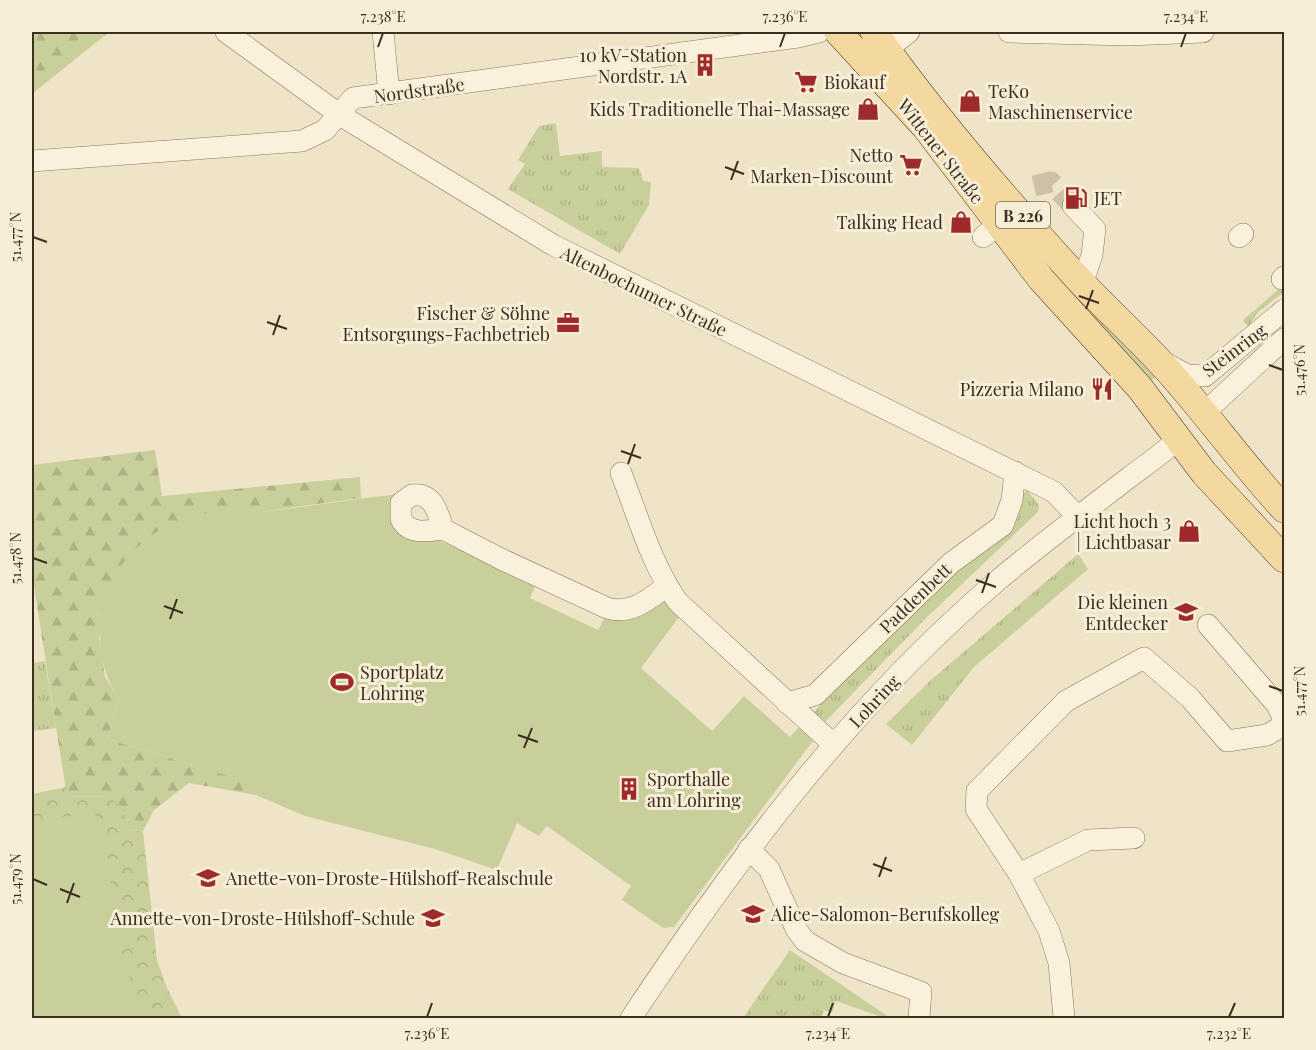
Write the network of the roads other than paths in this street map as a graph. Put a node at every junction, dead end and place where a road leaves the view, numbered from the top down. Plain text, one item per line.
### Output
1 (226, 32) edge
2 (383, 32) edge
3 (819, 32) edge
4 (838, 32) edge
5 (909, 32) edge
6 (1010, 32) edge
7 (1203, 32) edge
8 (881, 40) edge
9 (389, 94) junction
10 (340, 115) junction
11 (32, 161) edge
12 (1073, 206) tunnel mouth
13 (1082, 284) junction
14 (1284, 310) edge
15 (1284, 339) edge
16 (1150, 353) junction
17 (1204, 413) junction
18 (1178, 440) junction
19 (1015, 472) junction
20 (621, 473) dead end
21 (1232, 503) junction
22 (1284, 509) edge
23 (1078, 517) junction
24 (444, 529) dead end
25 (1284, 542) edge
26 (1284, 559) edge
27 (667, 586) junction
28 (1208, 625) dead end
29 (787, 703) junction
30 (1284, 720) edge
31 (1284, 725) edge
32 (833, 744) junction
33 (1134, 838) dead end
34 (749, 849) junction
35 (1019, 874) junction
36 (630, 1018) edge
37 (919, 1018) edge
38 (1064, 1018) edge

1 - 10 street, Altenbochumer Straße
2 - 9 street
3 - 9 street, Nordstraße
4 - 18 main road, Wittener Straße / B 226
5 - 8 street
6 - 7 street
8 - 13 main road, Wittener Straße / B 226
9 - 10 street, Nordstraße
10 - 11 street, Nordstraße
10 - 19 street, Altenbochumer Straße
12 - 13 street
13 - 16 main road, Wittener Straße / B 226
14 - 16 street, Steinring
15 - 17 street, Steinring
16 - 17 main road, Wittener Straße / B 226
17 - 18 main road
17 - 22 main road, Wittener Straße / B 226
18 - 21 main road, Wittener Straße / B 226
18 - 23 street, Lohring
19 - 23 street, Altenbochumer Straße
19 - 29 street, Paddenbett
20 - 27 street
21 - 25 main road, Wittener Straße
21 - 26 main road, Wittener Straße / B 226
23 - 32 street, Lohring
24 - 27 street
27 - 29 street
28 - 30 street
29 - 32 street
31 - 35 street
32 - 34 street, Lohring
33 - 35 street
34 - 36 street, Lohring
34 - 37 street
35 - 38 street

